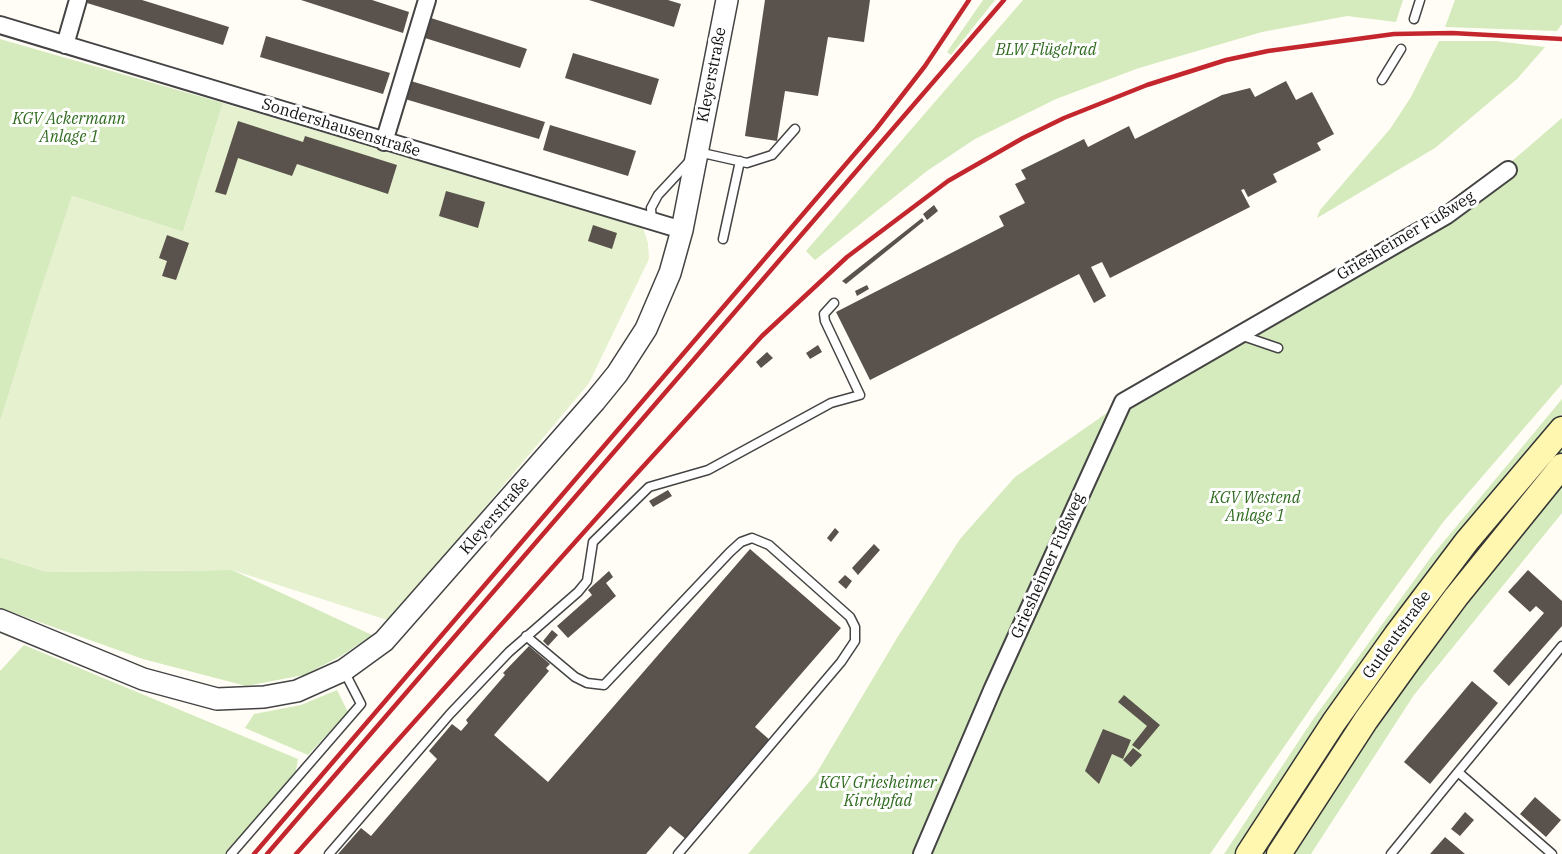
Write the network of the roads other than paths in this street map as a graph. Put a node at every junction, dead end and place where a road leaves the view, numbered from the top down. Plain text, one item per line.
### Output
1 (78, 0) edge
2 (427, 0) edge
3 (727, 0) edge
4 (1420, 0) edge
5 (1414, 19) dead end
6 (0, 25) edge
7 (66, 45) junction
8 (1401, 49) dead end
9 (1382, 80) dead end
10 (795, 129) dead end
11 (384, 142) junction
12 (698, 152) junction
13 (740, 161) junction
14 (1508, 170) dead end
15 (652, 223) junction
16 (682, 231) junction
17 (723, 239) dead end
18 (834, 303) dead end
19 (1239, 335) junction
20 (1278, 348) dead end
21 (1562, 429) edge
22 (1562, 466) edge
23 (0, 620) edge
24 (526, 636) junction
25 (1562, 646) edge
26 (344, 670) junction
27 (1458, 772) junction
28 (231, 854) edge
29 (329, 854) edge
30 (678, 854) edge
31 (922, 854) edge
32 (1248, 854) edge
33 (1279, 854) edge
34 (1391, 854) edge
35 (1552, 854) edge

1 - 7 street
2 - 11 street
3 - 12 street, Kleyerstraße
4 - 5 lane
6 - 7 street, Sondershausenstraße
7 - 11 street, Sondershausenstraße
8 - 9 lane
10 - 13 lane
11 - 15 street, Sondershausenstraße
12 - 13 lane
12 - 15 lane
12 - 16 street, Kleyerstraße
13 - 17 lane
14 - 19 street, Griesheimer Fußweg
15 - 16 street, Sondershausenstraße
16 - 26 street, Kleyerstraße
18 - 24 lane
19 - 20 lane
19 - 31 street, Griesheimer Fußweg
21 - 32 main road, Gutleutstraße
22 - 33 main road, Gutleutstraße
23 - 26 street, Kleyerstraße
24 - 29 lane
24 - 30 lane
25 - 27 lane
26 - 28 lane
27 - 34 lane
27 - 35 lane

